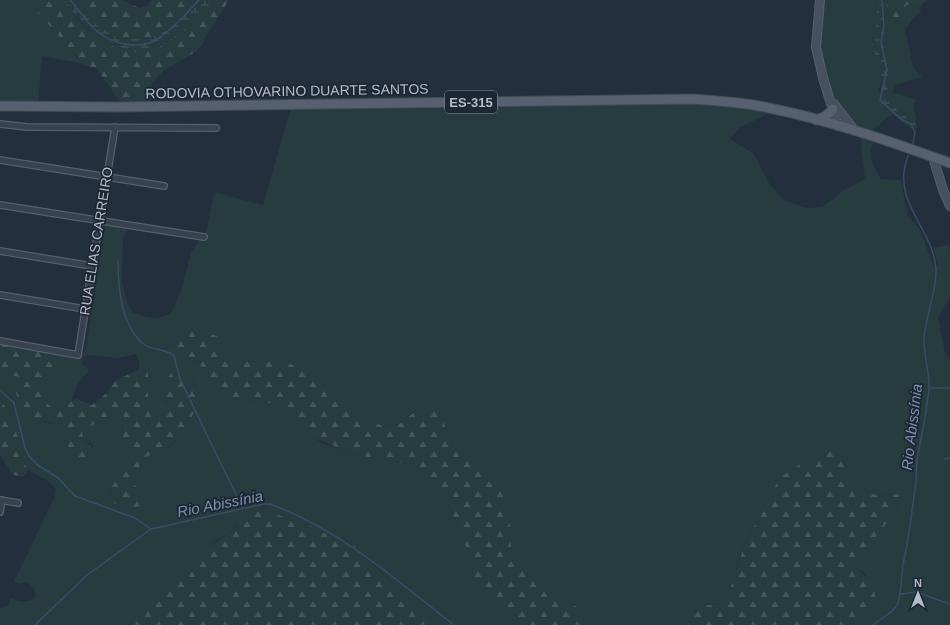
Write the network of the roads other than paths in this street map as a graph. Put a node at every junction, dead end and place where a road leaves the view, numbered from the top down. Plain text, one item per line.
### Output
1 (820, 0) edge
2 (830, 98) junction
3 (0, 106) edge
4 (833, 108) junction
5 (816, 120) junction
6 (0, 124) edge
7 (838, 126) junction
8 (115, 127) junction
9 (216, 128) dead end
10 (856, 132) junction
11 (933, 157) junction
12 (0, 160) edge
13 (950, 163) edge
14 (106, 177) junction
15 (164, 186) dead end
16 (0, 205) edge
17 (950, 206) edge
18 (99, 221) junction
19 (204, 238) dead end
20 (0, 251) edge
21 (92, 266) junction
22 (0, 295) edge
23 (85, 309) junction
24 (0, 341) edge
25 (1, 500) edge
26 (18, 503) dead end
27 (0, 512) edge

1 - 2 street
2 - 4 street
2 - 10 street
3 - 5 main road, RODOVIA OTHOVARINO DUARTE SANTOS / ES-315
4 - 5 main road
4 - 7 street
5 - 7 main road, RODOVIA OTHOVARINO DUARTE SANTOS / ES-315
6 - 8 street
7 - 10 main road, RODOVIA OTHOVARINO DUARTE SANTOS / ES-315
8 - 9 street
8 - 14 street, RUA ELIAS CARREIRO
10 - 11 main road, RODOVIA OTHOVARINO DUARTE SANTOS / ES-315
11 - 13 main road, RODOVIA OTHOVARINO DUARTE SANTOS
11 - 17 street
12 - 14 street
14 - 15 street
14 - 18 street, RUA ELIAS CARREIRO
16 - 18 street
18 - 19 street
18 - 21 street, RUA ELIAS CARREIRO
20 - 21 street
21 - 23 street, RUA ELIAS CARREIRO
22 - 23 street
23 - 24 street, RUA ELIAS CARREIRO
25 - 26 street
25 - 27 street

